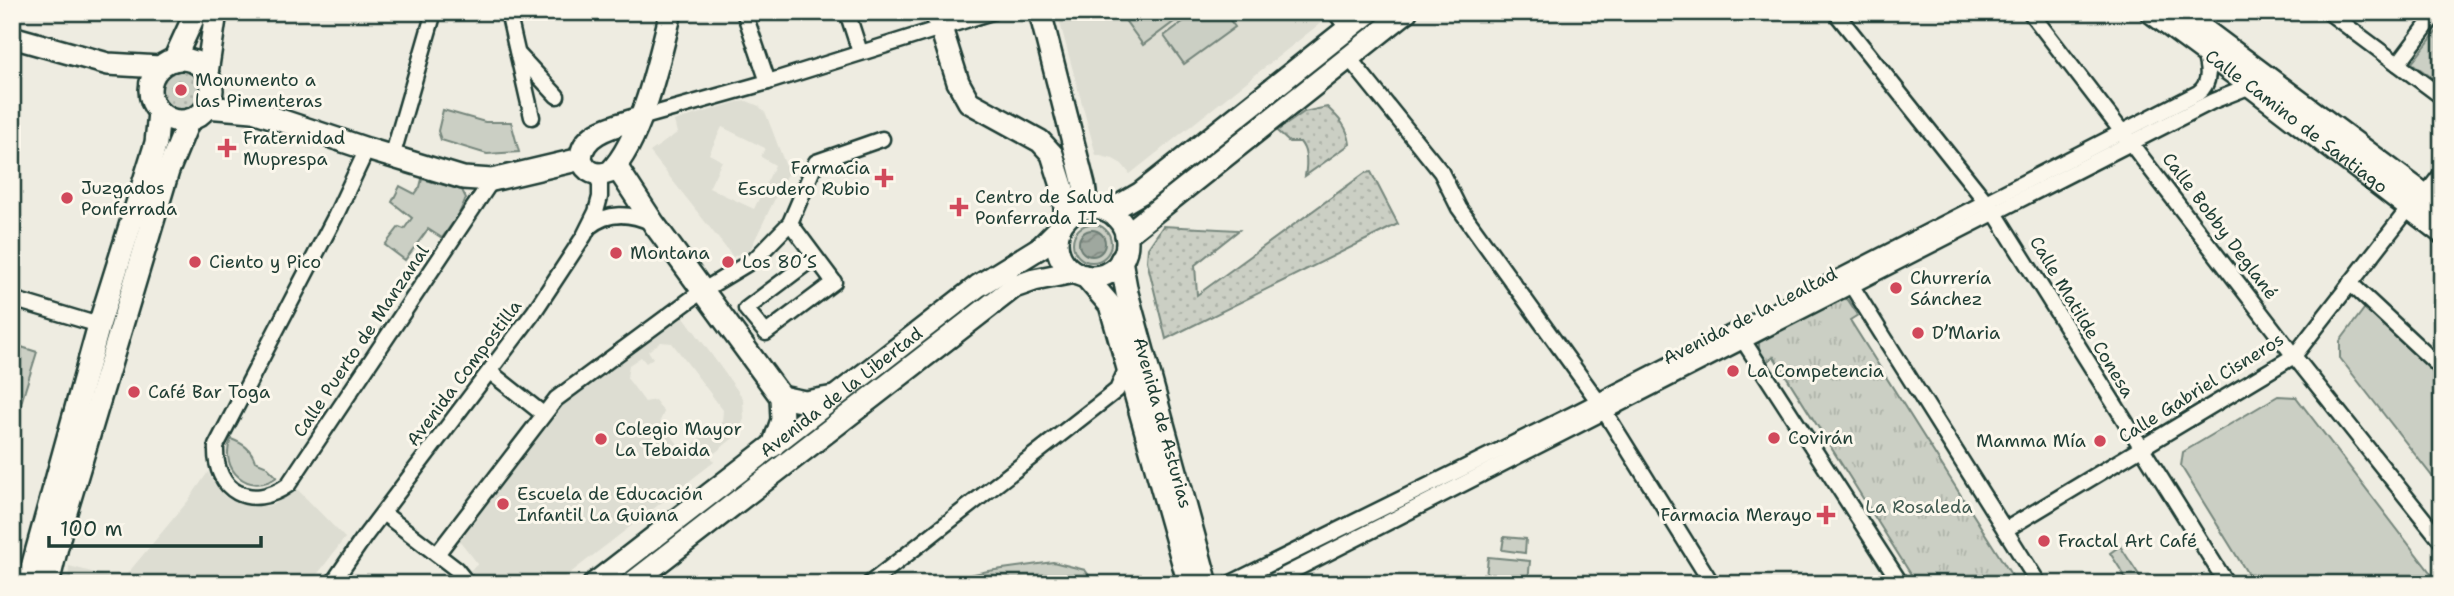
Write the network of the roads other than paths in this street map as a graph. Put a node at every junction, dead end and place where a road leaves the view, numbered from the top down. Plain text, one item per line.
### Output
1 (196, 12) edge
2 (216, 12) edge
3 (433, 12) edge
4 (508, 12) edge
5 (671, 12) edge
6 (744, 12) edge
7 (848, 12) edge
8 (992, 12) edge
9 (1040, 12) edge
10 (1370, 12) edge
11 (1406, 12) edge
12 (1835, 12) edge
13 (2030, 12) edge
14 (2151, 12) edge
15 (2180, 12) edge
16 (2328, 12) edge
17 (2437, 12) edge
18 (938, 20) edge
19 (1341, 21) edge
20 (12, 37) edge
21 (860, 52) junction
22 (2204, 53) junction
23 (518, 54) junction
24 (1349, 58) junction
25 (108, 64) junction
26 (167, 64) junction
27 (2398, 64) junction
28 (208, 76) junction
29 (768, 82) junction
30 (652, 86) junction
31 (2251, 86) junction
32 (150, 89) junction
33 (557, 96) dead end
34 (2442, 97) edge
35 (673, 107) junction
36 (253, 111) junction
37 (159, 112) junction
38 (198, 113) junction
39 (532, 117) dead end
40 (640, 118) junction
41 (2127, 138) junction
42 (590, 139) junction
43 (882, 139) dead end
44 (367, 149) junction
45 (392, 157) junction
46 (580, 159) junction
47 (610, 168) junction
48 (2442, 173) edge
49 (492, 180) junction
50 (2425, 204) edge
51 (1097, 208) junction
52 (1991, 208) junction
53 (790, 223) junction
54 (654, 224) junction
55 (1062, 224) junction
56 (588, 228) junction
57 (2442, 233) edge
58 (1126, 235) junction
59 (816, 257) junction
60 (1121, 260) junction
61 (1080, 274) junction
62 (1848, 281) junction
63 (2350, 283) junction
64 (702, 290) junction
65 (12, 299) edge
66 (99, 326) junction
67 (1740, 335) junction
68 (2294, 356) junction
69 (1128, 365) junction
70 (2442, 369) edge
71 (490, 372) junction
72 (838, 396) junction
73 (781, 397) junction
74 (1100, 403) junction
75 (1140, 405) junction
76 (1602, 407) junction
77 (543, 414) junction
78 (772, 448) junction
79 (2141, 448) junction
80 (383, 513) junction
81 (2005, 530) junction
82 (2442, 542) edge
83 (437, 554) junction
84 (631, 554) junction
85 (640, 577) edge
86 (29, 584) edge
87 (48, 584) edge
88 (331, 584) edge
89 (468, 584) edge
90 (594, 584) edge
91 (869, 584) edge
92 (1189, 584) edge
93 (1207, 584) edge
94 (1229, 584) edge
95 (1266, 584) edge
96 (1713, 584) edge
97 (1901, 584) edge
98 (2039, 584) edge
99 (2227, 584) edge

1 - 26 main road
2 - 28 main road
3 - 45 street
4 - 23 street
5 - 30 main road
6 - 29 street
7 - 21 street
8 - 18 street
9 - 51 main road
10 - 19 main road
11 - 24 main road
12 - 52 street, Calle Matilde Conesa
13 - 41 street, Calle Bobby Deglané
14 - 22 main road, Calle Camino de Santiago
15 - 50 main road, Calle Camino de Santiago
16 - 27 street
17 - 27 street
18 - 21 street
18 - 55 main road
19 - 51 main road
20 - 25 main road
21 - 29 street
22 - 31 main road, Calle Camino de Santiago
22 - 41 street, Avenida de la Lealtad
23 - 33 street
23 - 39 street
24 - 58 main road
24 - 76 street
25 - 26 main road
25 - 32 main road
26 - 28 main road
26 - 32 main road
27 - 34 street
28 - 36 main road
28 - 38 main road
29 - 35 street
30 - 35 street
30 - 40 main road
31 - 41 street, Avenida de la Lealtad
31 - 50 main road, Calle Camino de Santiago
32 - 37 main road
35 - 40 street
36 - 38 main road
36 - 44 main road
37 - 38 main road
37 - 66 main road
38 - 87 main road
40 - 42 main road
40 - 47 main road
41 - 52 street, Avenida de la Lealtad
41 - 68 street, Calle Bobby Deglané
42 - 46 main road
42 - 47 main road
43 - 53 street
44 - 45 main road
44 - 49 street, Calle Puerto de Manzanal
45 - 49 main road
46 - 47 main road
46 - 49 main road
47 - 54 main road
47 - 56 street, Avenida Compostilla
48 - 50 street, Calle Gabriel Cisneros
50 - 57 main road, Calle Camino de Santiago
50 - 63 street, Calle Gabriel Cisneros
51 - 55 main road
51 - 58 main road
52 - 62 street, Avenida de la Lealtad
52 - 79 street, Calle Matilde Conesa
53 - 59 street
53 - 64 street
54 - 56 street
54 - 64 main road
55 - 61 main road
55 - 72 main road, Avenida de la Libertad
56 - 71 street, Avenida Compostilla
58 - 60 main road
59 - 59 street
60 - 61 main road
60 - 93 main road, Avenida de Asturias
61 - 69 main road, Avenida de Asturias
61 - 85 main road, Avenida de la Libertad
62 - 67 street, Avenida de la Lealtad
62 - 81 street
63 - 68 street, Calle Gabriel Cisneros
63 - 70 street
64 - 73 main road
64 - 77 street
65 - 66 street
66 - 86 main road
67 - 76 street, Avenida de la Lealtad
67 - 97 street
68 - 79 street, Calle Gabriel Cisneros
68 - 82 street, Calle Bobby Deglané
69 - 74 street
69 - 75 main road, Avenida de Asturias
71 - 77 street
71 - 80 street, Avenida Compostilla
72 - 73 main road
72 - 78 main road, Avenida de la Libertad
73 - 78 main road
74 - 75 street
74 - 91 street
75 - 92 main road, Avenida de Asturias
76 - 94 street, Avenida de la Lealtad
76 - 95 street, Avenida de la Lealtad
76 - 96 street
77 - 83 street
78 - 84 main road, Avenida de la Libertad
79 - 81 street, Calle Gabriel Cisneros
79 - 99 street, Calle Matilde Conesa
80 - 83 street
80 - 88 street, Avenida Compostilla
81 - 98 street
83 - 89 street
84 - 85 main road
84 - 90 main road, Avenida de la Libertad

